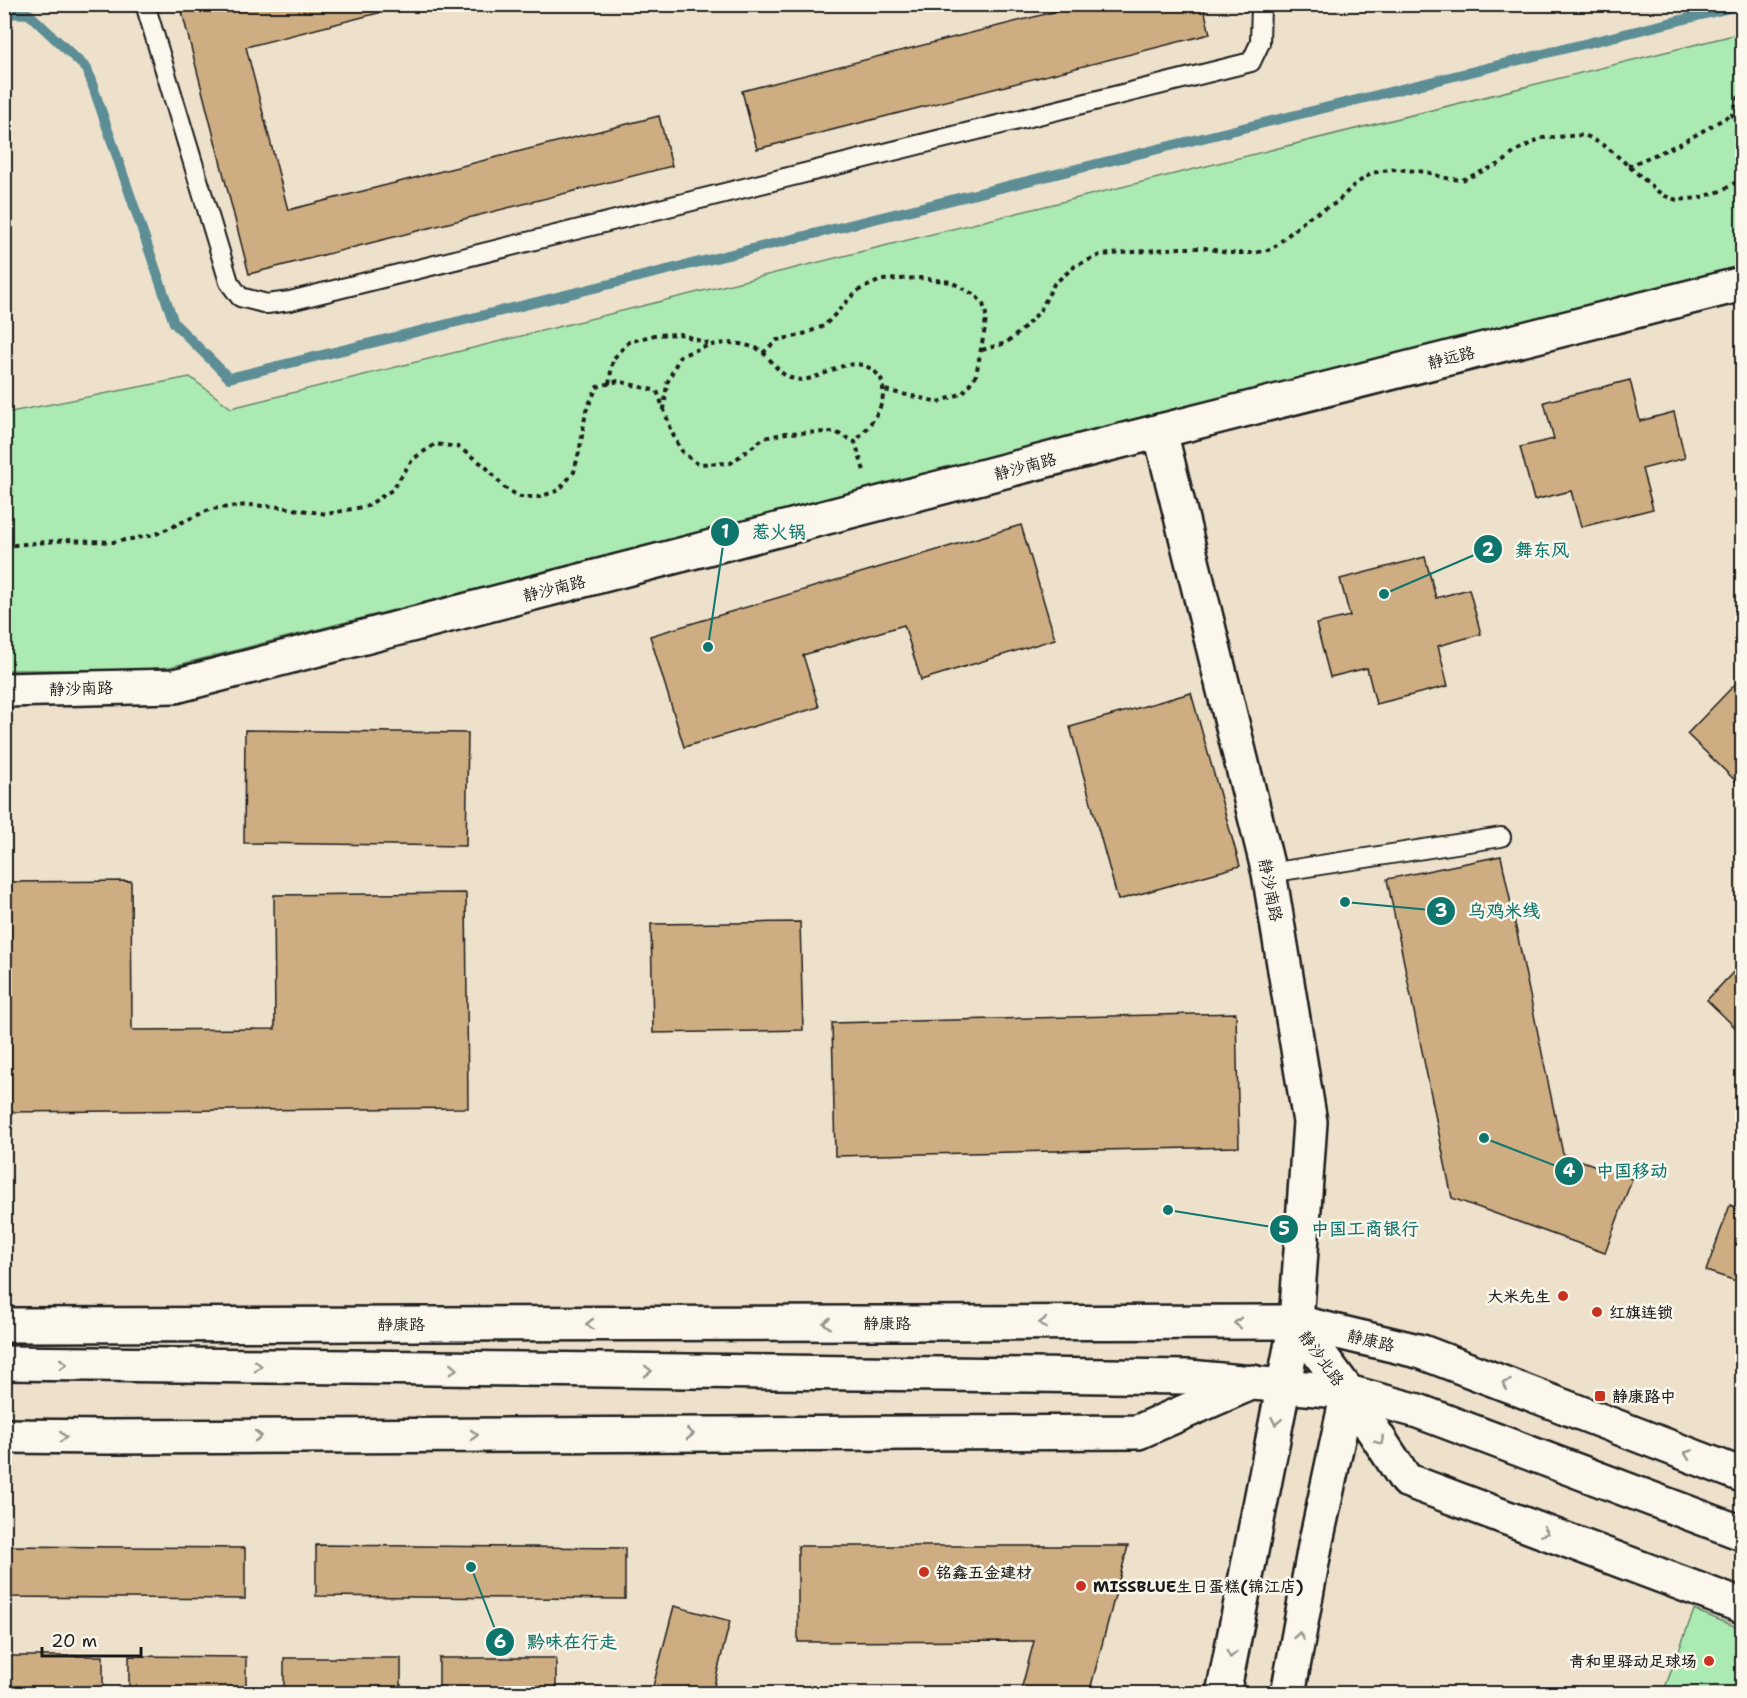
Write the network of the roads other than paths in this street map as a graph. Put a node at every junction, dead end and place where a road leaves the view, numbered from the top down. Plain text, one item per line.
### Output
1 (145, 4) edge
2 (1261, 4) edge
3 (1743, 284) edge
4 (1160, 431) junction
5 (4, 690) edge
6 (1501, 837) dead end
7 (1269, 873) junction
8 (1296, 1322) junction
9 (4, 1325) edge
10 (4, 1363) edge
11 (1268, 1384) junction
12 (1348, 1392) junction
13 (4, 1436) edge
14 (1743, 1475) edge
15 (1743, 1533) edge
16 (1743, 1606) edge
17 (1223, 1694) edge
18 (1288, 1694) edge

1 - 2 lane
3 - 4 street, 静远路
4 - 5 street, 静沙南路
4 - 7 street, 静沙南路
6 - 7 lane
7 - 8 street, 静沙南路
8 -> 9 street, 静康路
8 - 11 street, 静沙北路
8 - 12 street, 静沙北路
14 -> 8 street, 静康路
10 -> 11 street
11 - 12 street
13 -> 11 street
11 -> 17 street, 静沙北路
12 - 15 street
12 -> 16 street
18 -> 12 street, 静沙北路

